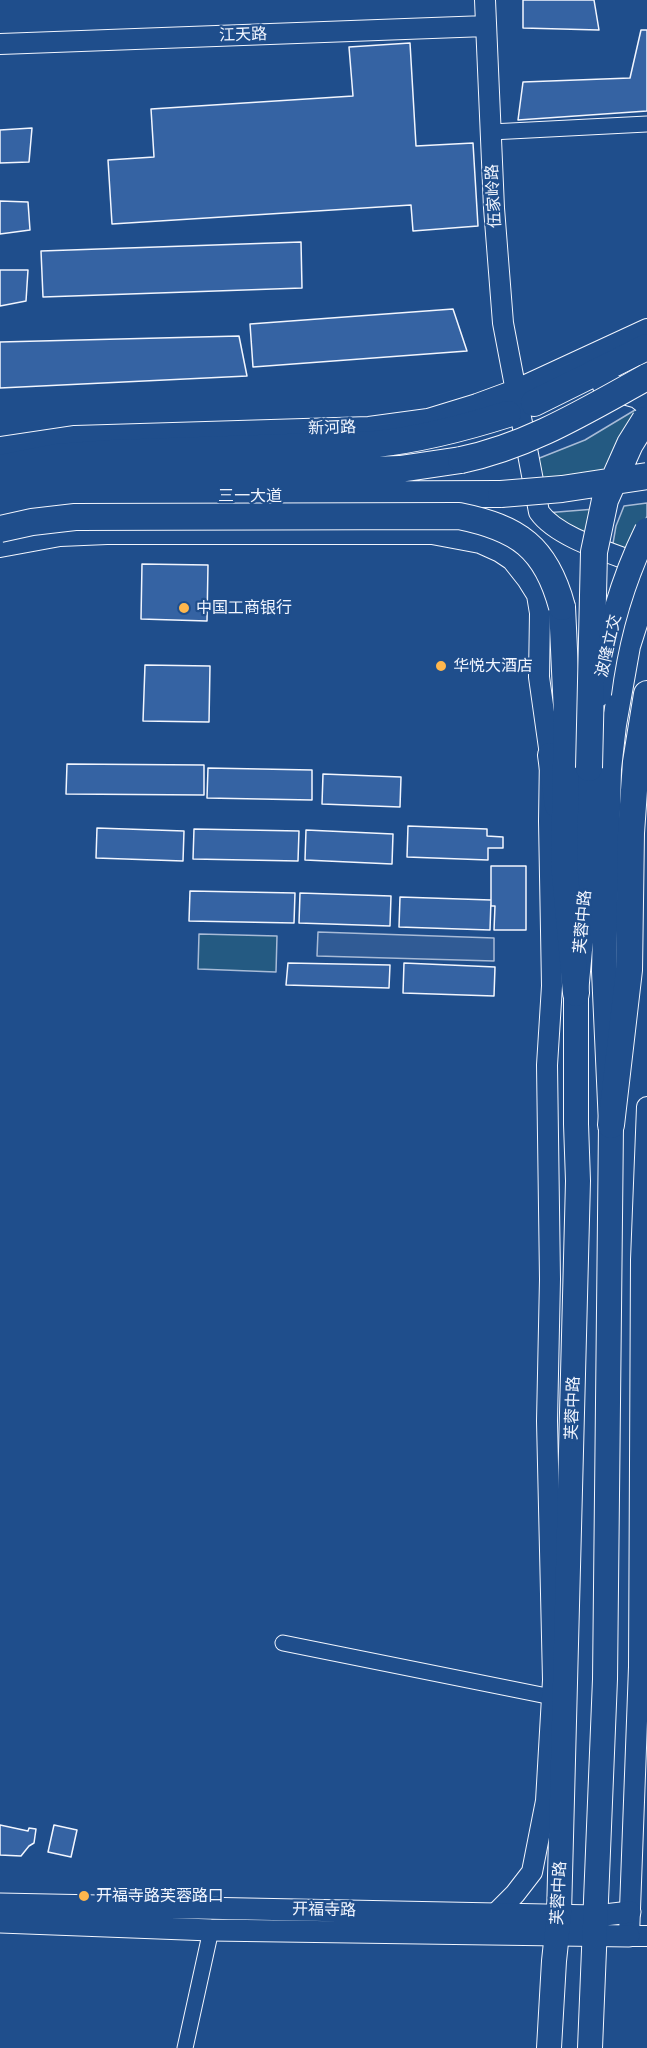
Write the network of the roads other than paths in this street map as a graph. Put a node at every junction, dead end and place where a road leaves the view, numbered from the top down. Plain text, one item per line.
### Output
1 (486, 15) edge
2 (0, 38) edge
3 (0, 44) edge
4 (647, 124) edge
5 (491, 132) junction
6 (647, 329) edge
7 (647, 347) edge
8 (647, 377) edge
9 (565, 388) junction
10 (647, 402) edge
11 (519, 403) junction
12 (647, 417) edge
13 (0, 447) edge
14 (61, 457) junction
15 (0, 468) edge
16 (647, 476) edge
17 (1, 505) edge
18 (545, 521) junction
19 (647, 530) edge
20 (0, 547) edge
21 (512, 560) junction
22 (647, 567) edge
23 (647, 586) edge
24 (647, 693) edge
25 (550, 755) junction
26 (599, 768) junction
27 (564, 864) junction
28 (576, 993) junction
29 (647, 1107) edge
30 (611, 1125) junction
31 (283, 1643) dead end
32 (552, 1697) junction
33 (0, 1904) edge
34 (638, 1912) edge
35 (496, 1913) junction
36 (0, 1922) edge
37 (558, 1924) junction
38 (596, 1926) junction
39 (211, 1930) junction
40 (638, 1936) edge
41 (185, 2048) edge
42 (549, 2048) edge
43 (590, 2048) edge

1 - 2 street, 江天路
1 - 3 street, 江天路
1 - 5 street, 伍家岭路
4 - 5 street
5 - 11 street, 伍家岭路
6 - 11 street, 新河路
7 - 9 highway
8 - 17 highway, 三一大道, bridge
9 - 10 highway
9 - 11 highway
11 - 13 street, 新河路
11 - 14 highway
11 - 18 street, 伍家岭路
12 - 26 highway, bridge
14 - 15 highway
14 - 17 highway
16 - 17 highway, 三一大道, bridge
17 - 27 highway, bridge
18 - 21 street
18 - 22 street
19 - 26 main road, 波隆立交, bridge
20 - 21 street
21 - 25 street
23 - 26 main road, 波隆立交
24 - 30 highway
25 - 27 main road
25 - 32 street
26 - 28 main road, 芙蓉中路
26 - 30 main road, 芙蓉中路
27 - 28 highway
28 - 37 main road, 芙蓉中路
29 - 34 street
30 - 38 main road, 芙蓉中路
31 - 32 street
32 - 35 street
33 - 35 main road, 开福寺路
34 - 38 main road, 开福寺路
34 - 40 street
35 - 37 main road, 开福寺路
36 - 39 main road, 开福寺路
37 - 38 main road, 开福寺路
37 - 39 main road, 开福寺路
37 - 42 main road, 芙蓉中路
38 - 40 main road, 开福寺路
38 - 43 main road, 芙蓉中路
39 - 41 street

